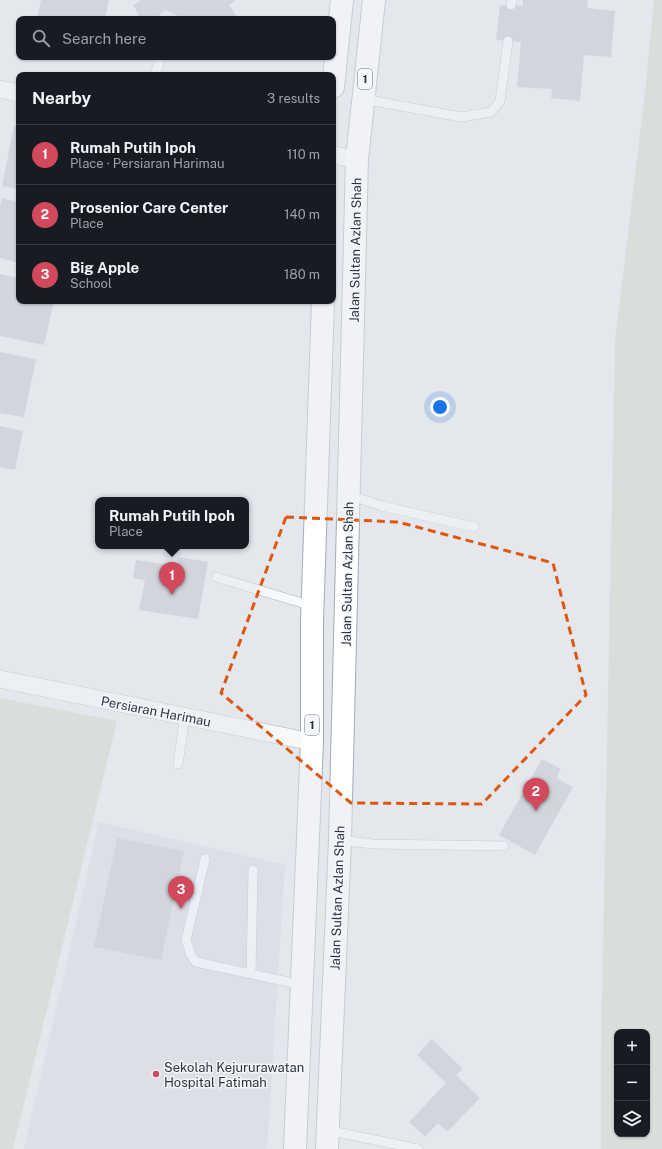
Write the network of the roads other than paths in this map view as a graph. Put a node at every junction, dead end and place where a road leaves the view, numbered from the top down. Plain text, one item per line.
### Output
1 (342, 0) edge
2 (374, 0) edge
3 (508, 41) dead end
4 (336, 58) edge
5 (160, 60) edge
6 (336, 60) edge
7 (156, 72) edge
8 (335, 72) edge
9 (0, 89) edge
10 (16, 92) edge
11 (363, 99) junction
12 (336, 156) edge
13 (357, 159) junction
14 (323, 304) edge
15 (349, 495) junction
16 (474, 527) dead end
17 (216, 577) dead end
18 (312, 606) junction
19 (0, 679) edge
20 (185, 716) junction
21 (312, 742) junction
22 (178, 764) dead end
23 (340, 840) junction
24 (504, 846) dead end
25 (205, 859) dead end
26 (253, 870) dead end
27 (251, 974) junction
28 (302, 985) junction
29 (327, 1140) edge
30 (295, 1149) edge
31 (418, 1149) edge

1 - 4 main road
2 - 11 main road, Jalan Sultan Azlan Shah / 1
3 - 11 lane
5 - 7 lane
6 - 8 main road
9 - 10 street
11 - 13 main road, Jalan Sultan Azlan Shah / 1
12 - 13 street
13 - 15 main road, Jalan Sultan Azlan Shah / 1
14 - 18 main road, 1
15 - 16 lane
15 - 23 main road, Jalan Sultan Azlan Shah / 1
17 - 18 lane
18 - 21 main road, 1
19 - 20 street, Persiaran Harimau
20 - 21 street, Persiaran Harimau
20 - 22 lane
21 - 28 main road, 1
23 - 24 lane
23 - 29 main road, Jalan Sultan Azlan Shah / 1
25 - 27 lane
26 - 27 lane
27 - 28 lane
28 - 30 main road, 1
29 - 31 lane

